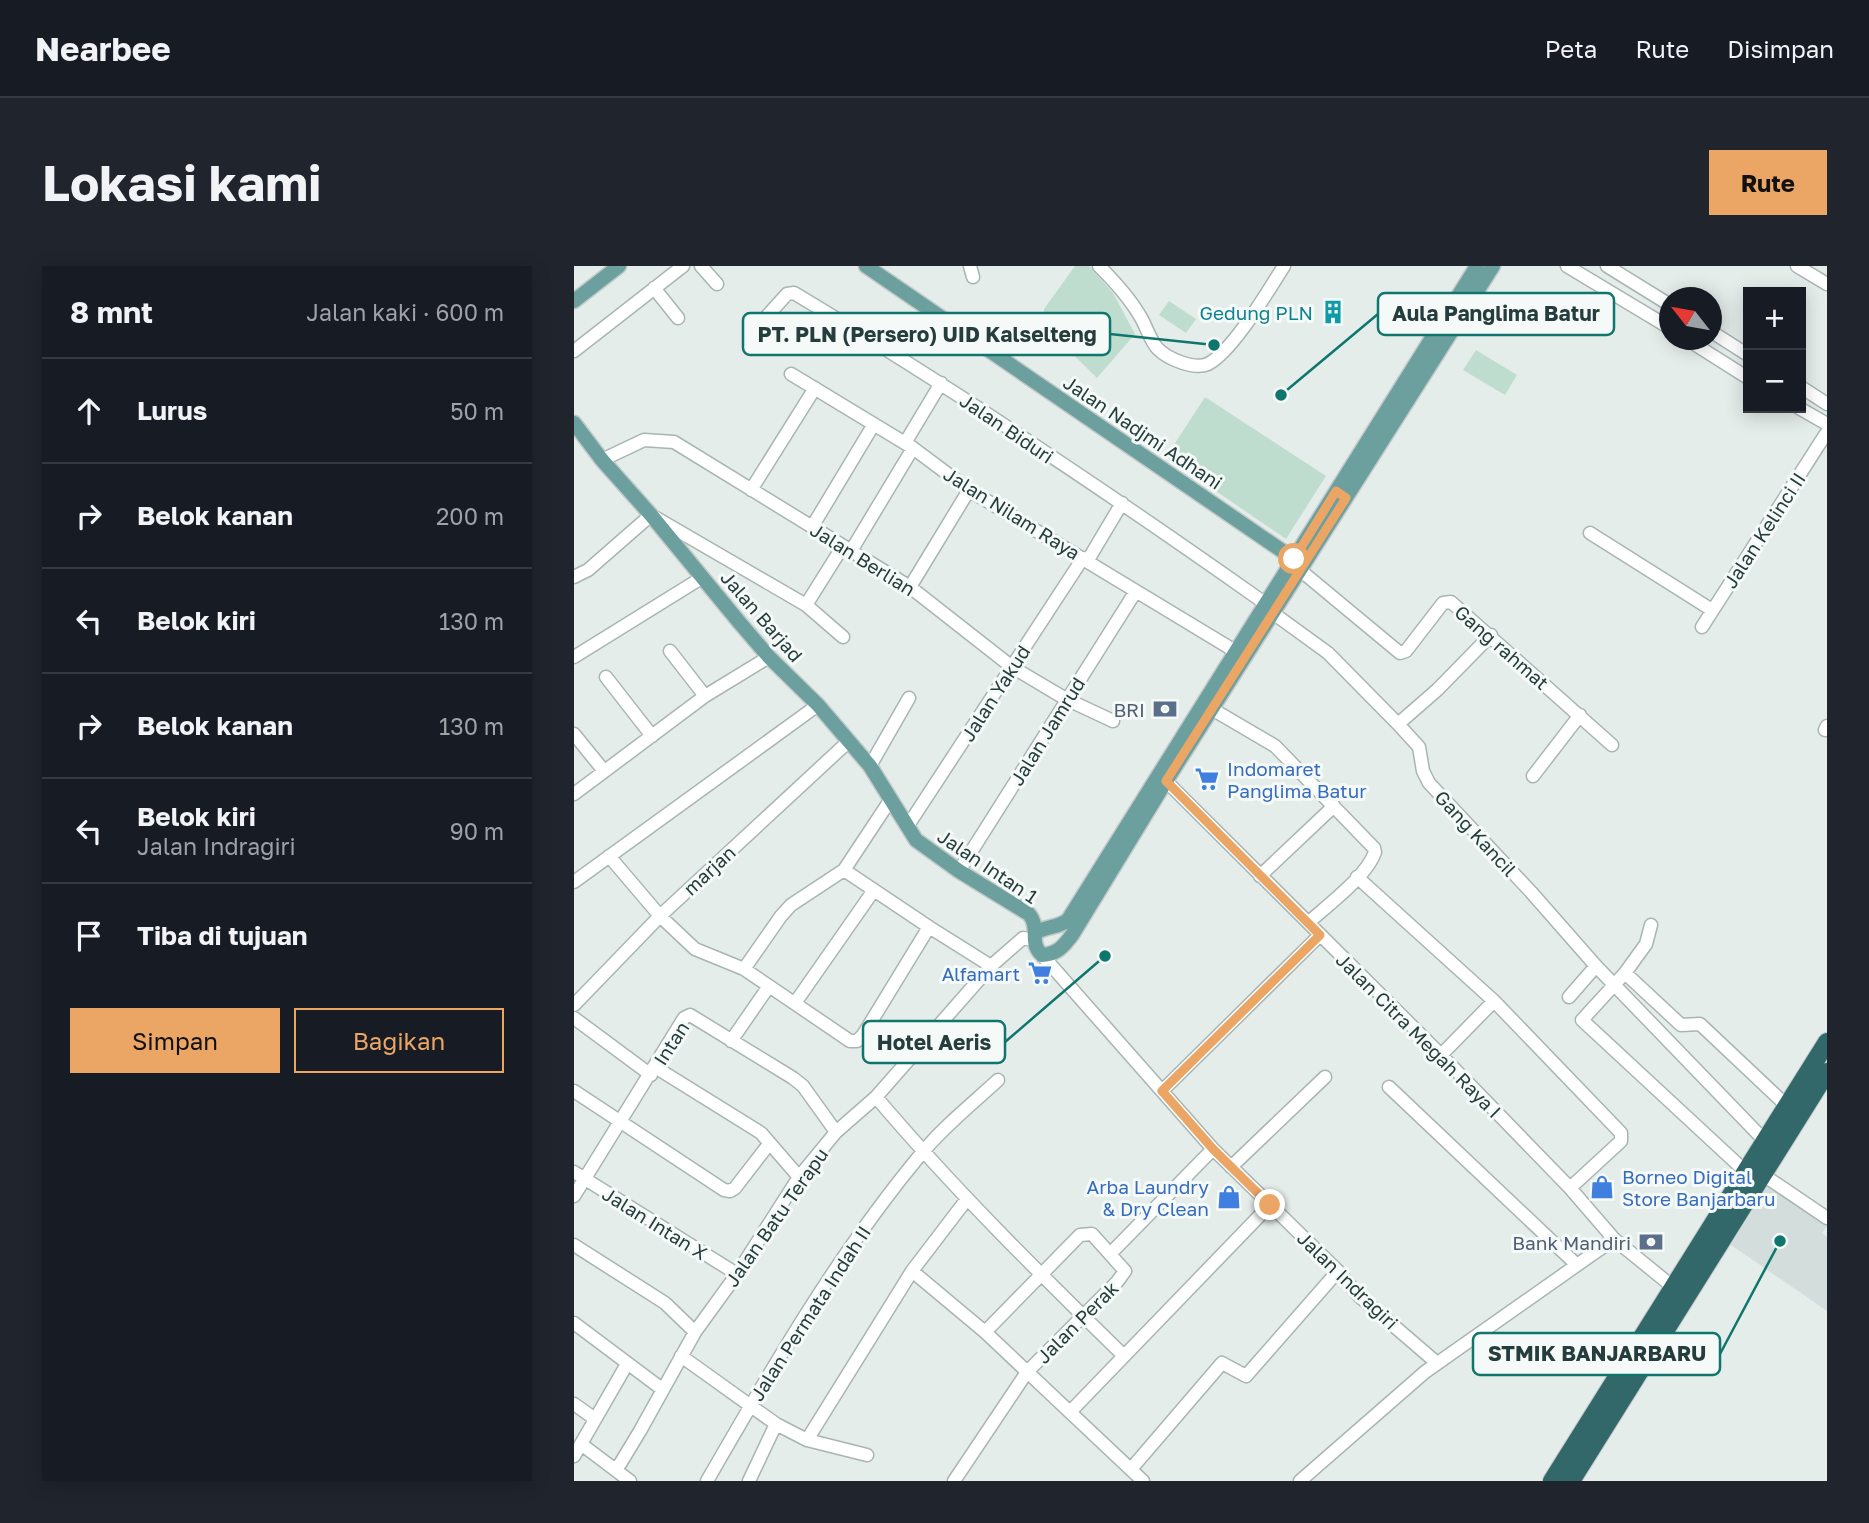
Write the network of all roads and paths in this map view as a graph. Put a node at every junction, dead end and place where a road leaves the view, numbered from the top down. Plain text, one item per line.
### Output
1 (619, 266) edge
2 (683, 266) edge
3 (701, 266) edge
4 (866, 266) edge
5 (1099, 266) edge
6 (1284, 266) edge
7 (1477, 266) edge
8 (1493, 266) edge
9 (1567, 266) edge
10 (1606, 266) edge
11 (1797, 266) edge
12 (1597, 282) junction
13 (717, 284) dead end
14 (1827, 284) edge
15 (654, 288) junction
16 (1659, 298) edge
17 (574, 301) edge
18 (678, 318) dead end
19 (1659, 321) edge
20 (751, 334) dead end
21 (1722, 338) edge
22 (1704, 350) edge
23 (574, 351) edge
24 (1743, 352) edge
25 (791, 374) dead end
26 (1743, 374) edge
27 (941, 383) junction
28 (815, 388) junction
29 (1806, 390) edge
30 (1827, 404) edge
31 (1395, 408) junction
32 (1806, 412) edge
33 (574, 423) edge
34 (1827, 424) edge
35 (874, 425) junction
36 (1827, 432) edge
37 (909, 445) junction
38 (602, 460) junction
39 (969, 489) junction
40 (751, 490) junction
41 (1122, 503) junction
42 (651, 515) junction
43 (812, 527) junction
44 (1590, 533) dead end
45 (847, 549) junction
46 (1085, 559) junction
47 (1297, 565) junction
48 (574, 577) edge
49 (703, 577) junction
50 (910, 587) junction
51 (1136, 591) junction
52 (806, 605) junction
53 (1269, 608) junction
54 (1712, 610) junction
55 (1702, 627) dead end
56 (1491, 635) junction
57 (843, 637) dead end
58 (670, 651) dead end
59 (1235, 651) junction
60 (574, 657) edge
61 (769, 657) junction
62 (1012, 667) junction
63 (606, 677) dead end
64 (705, 696) junction
65 (909, 698) dead end
66 (1066, 699) junction
67 (818, 705) junction
68 (1212, 709) junction
69 (1580, 715) junction
70 (1113, 721) dead end
71 (1398, 724) junction
72 (574, 734) edge
73 (652, 736) junction
74 (849, 741) junction
75 (1612, 746) dead end
76 (870, 766) junction
77 (604, 771) junction
78 (1533, 776) dead end
79 (1166, 781) junction
80 (574, 794) edge
81 (891, 799) junction
82 (1334, 806) junction
83 (907, 827) junction
84 (609, 856) junction
85 (845, 870) junction
86 (959, 871) junction
87 (1260, 876) junction
88 (1357, 877) junction
89 (574, 882) edge
90 (874, 890) junction
91 (660, 916) junction
92 (1309, 922) junction
93 (1651, 925) dead end
94 (929, 927) junction
95 (1320, 935) junction
96 (1035, 937) junction
97 (1063, 947) junction
98 (1042, 955) junction
99 (991, 966) junction
100 (1597, 966) junction
101 (744, 969) junction
102 (1625, 973) junction
103 (1064, 977) junction
104 (1614, 985) junction
105 (769, 986) junction
106 (1569, 997) dead end
107 (1494, 1001) junction
108 (795, 1003) junction
109 (574, 1004) edge
110 (574, 1018) edge
111 (731, 1041) junction
112 (1827, 1042) edge
113 (1441, 1055) junction
114 (653, 1071) junction
115 (1827, 1072) edge
116 (1325, 1077) dead end
117 (998, 1080) dead end
118 (1389, 1087) dead end
119 (574, 1091) edge
120 (1162, 1091) junction
121 (876, 1097) junction
122 (1787, 1106) junction
123 (621, 1121) junction
124 (836, 1132) junction
125 (1765, 1141) junction
126 (769, 1144) junction
127 (1213, 1149) junction
128 (923, 1152) junction
129 (1231, 1167) junction
130 (1754, 1173) junction
131 (579, 1175) edge
132 (799, 1177) junction
133 (1570, 1188) junction
134 (574, 1196) edge
135 (967, 1199) junction
136 (1270, 1205) junction
137 (1827, 1218) edge
138 (1614, 1239) junction
139 (574, 1245) edge
140 (1110, 1254) junction
141 (1577, 1265) junction
142 (912, 1271) junction
143 (1338, 1271) junction
144 (1040, 1273) junction
145 (737, 1274) junction
146 (1674, 1287) junction
147 (1083, 1316) junction
148 (574, 1323) edge
149 (695, 1332) junction
150 (985, 1332) junction
151 (1123, 1355) junction
152 (681, 1356) junction
153 (1437, 1363) junction
154 (627, 1364) junction
155 (1027, 1372) junction
156 (662, 1389) junction
157 (574, 1404) edge
158 (750, 1407) junction
159 (1071, 1411) junction
160 (595, 1419) junction
161 (776, 1424) junction
162 (1594, 1429) junction
163 (807, 1440) junction
164 (581, 1444) junction
165 (867, 1455) dead end
166 (574, 1456) edge
167 (614, 1469) junction
168 (1131, 1469) junction
169 (630, 1481) edge
170 (707, 1481) edge
171 (749, 1481) edge
172 (954, 1481) edge
173 (1143, 1481) edge
174 (1300, 1481) edge
175 (1552, 1481) edge
176 (1571, 1481) edge

1 - 17 main road
2 - 15 street
3 - 13 street
4 - 47 main road, Jalan Nadjmi Adhani
5 - 6 street
7 - 31 main road
8 - 31 main road
9 - 12 street
10 - 12 street
10 - 16 street
11 - 14 street
12 - 19 street
15 - 18 street
15 - 23 street
20 - 27 street, Jalan Biduri
21 - 24 street
22 - 26 street
25 - 28 street, Jalan Nilam Raya
27 - 37 street
27 - 41 street, Jalan Biduri
28 - 35 street, Jalan Nilam Raya
28 - 40 street
29 - 30 street
31 - 47 main road
32 - 34 street
33 - 38 main road, Jalan Barjad
35 - 37 street, Jalan Nilam Raya
35 - 43 street
36 - 54 street, Jalan Kelinci II
37 - 39 street, Jalan Nilam Raya
37 - 45 street
38 - 40 street, Jalan Berlian
38 - 42 main road, Jalan Barjad
39 - 46 street, Jalan Nilam Raya
39 - 50 street
40 - 43 street, Jalan Berlian
41 - 46 street, Jalan Yakud
41 - 53 street, Jalan Biduri
42 - 48 street
42 - 49 main road, Jalan Barjad
42 - 52 street
43 - 45 street, Jalan Berlian
44 - 54 street
45 - 50 street, Jalan Berlian
45 - 52 street
46 - 51 street, Jalan Nilam Raya
46 - 62 street, Jalan Yakud
47 - 53 main road
47 - 56 street, Gang rahmat
49 - 60 street
49 - 61 main road, Jalan Barjad
50 - 62 street, Jalan Berlian
51 - 59 street, Jalan Nilam Raya
51 - 66 street, Jalan Jamrud
52 - 57 street
53 - 59 main road
53 - 68 main road
53 - 71 street, Gang Kancil
54 - 55 street, Jalan Kelinci II
56 - 69 street, Gang rahmat
56 - 71 street
58 - 64 street
59 - 96 main road
61 - 64 street
61 - 67 main road, Jalan Barjad
62 - 66 street, Jalan Berlian
62 - 83 street, Jalan Yakud
63 - 73 street
64 - 73 street
65 - 76 street
66 - 70 street, Jalan Berlian
66 - 86 street, Jalan Jamrud
67 - 74 main road, Jalan Barjad
67 - 84 street
68 - 79 main road
68 - 82 street
69 - 75 street, Gang rahmat
69 - 78 street
71 - 100 street, Gang Kancil
72 - 77 street
73 - 77 street
74 - 76 main road, Jalan Barjad
74 - 91 street, marjan
76 - 81 main road, Jalan Barjad
77 - 80 street
79 - 87 street, Jalan Citra Megah Raya I
79 - 97 main road
81 - 83 main road, Jalan Intan 1
81 - 85 street
82 - 87 street
82 - 88 street
83 - 86 main road, Jalan Intan 1
84 - 89 street
84 - 91 street
85 - 90 street
85 - 101 street
86 - 96 main road, Jalan Intan 1
87 - 92 street, Jalan Citra Megah Raya I
88 - 92 street
88 - 107 street
90 - 94 street
90 - 108 street
91 - 101 street
91 - 109 street, marjan
92 - 95 street, Jalan Citra Megah Raya I
93 - 102 street
94 - 99 street
94 - 108 street
95 - 113 street, Jalan Citra Megah Raya I
95 - 120 street
96 - 98 main road, Jalan Intan 1
96 - 99 street, Jalan Batu Terapu
97 - 98 main road
97 - 103 street
98 - 103 street, Jalan Indragiri
99 - 121 street, Jalan Batu Terapu
100 - 104 street, Gang Kancil
100 - 106 street
101 - 105 street
102 - 104 street
102 - 122 street
103 - 120 street, Jalan Indragiri
104 - 125 street, Gang Kancil
104 - 130 street
105 - 108 street
105 - 111 street
107 - 113 street
107 - 133 street
110 - 114 street
111 - 114 street, Intan
111 - 124 street, Intan
112 - 122 highway
113 - 133 street, Jalan Citra Megah Raya I
114 - 123 street, Intan
114 - 126 street
115 - 130 highway
116 - 129 street
117 - 128 street, Jalan Permata Indah II
118 - 141 street
119 - 123 street
120 - 127 street, Jalan Indragiri
121 - 124 street, Jalan Batu Terapu
121 - 128 street
122 - 125 highway
123 - 126 street
123 - 131 street, Intan
124 - 132 street, Jalan Batu Terapu
125 - 130 highway
126 - 132 street
127 - 129 street, Jalan Indragiri
127 - 140 street
128 - 135 street
128 - 158 street, Jalan Permata Indah II
129 - 136 street, Jalan Indragiri
130 - 137 street
130 - 146 highway
130 - 162 highway
131 - 134 street, Intan
131 - 145 street, Jalan Intan X
132 - 145 street, Jalan Batu Terapu
133 - 138 street, Jalan Citra Megah Raya I
135 - 142 street
135 - 144 street
136 - 143 street, Jalan Indragiri
136 - 151 street
138 - 141 street
138 - 146 street, Jalan Citra Megah Raya I
139 - 149 street
140 - 144 street
140 - 147 street, Jalan Perak
141 - 153 street
142 - 150 street
142 - 163 street
143 - 153 street, Jalan Indragiri
143 - 168 street
144 - 147 street
144 - 150 street
145 - 149 street, Jalan Batu Terapu
146 - 162 highway
147 - 151 street
147 - 155 street, Jalan Perak
148 - 154 street
149 - 152 street, Jalan Batu Terapu
150 - 155 street
151 - 159 street
152 - 156 street, Jalan Batu Terapu
152 - 158 street
153 - 174 street
154 - 156 street
154 - 160 street
155 - 159 street
155 - 172 street, Jalan Perak
156 - 167 street, Jalan Batu Terapu
157 - 160 street
158 - 161 street
158 - 170 street, Jalan Permata Indah II
159 - 168 street
160 - 164 street
161 - 163 street
161 - 171 street
162 - 175 highway
162 - 176 highway
163 - 165 street
164 - 166 street
164 - 167 street
167 - 169 street
168 - 173 street

